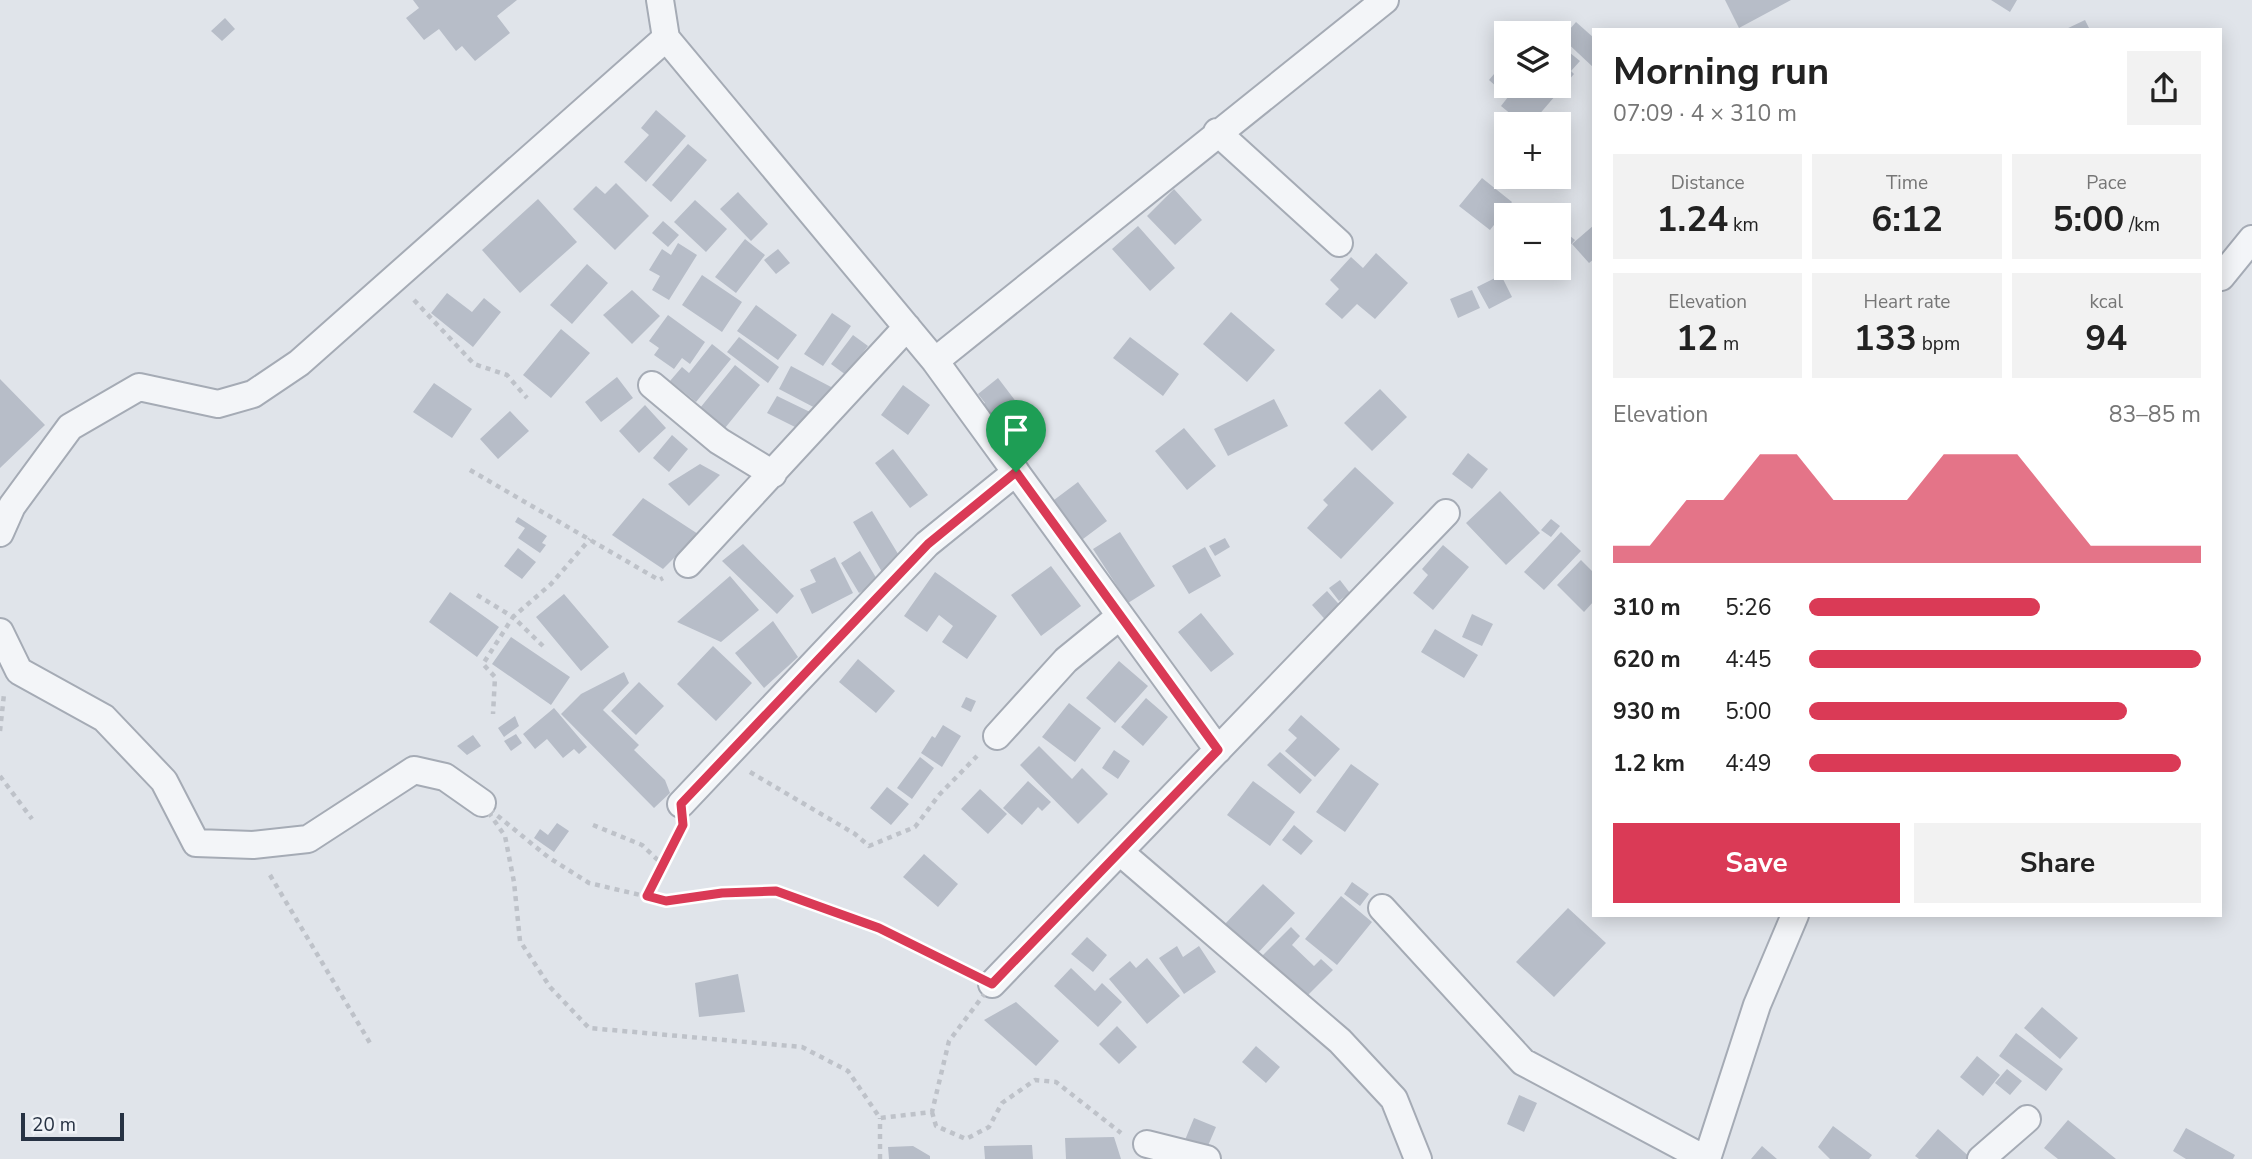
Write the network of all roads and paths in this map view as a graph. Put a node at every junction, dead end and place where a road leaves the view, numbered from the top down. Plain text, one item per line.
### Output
1 (660, 0) edge
2 (1385, 0) edge
3 (666, 38) junction
4 (1217, 132) junction
5 (2252, 239) edge
6 (1339, 243) dead end
7 (2222, 276) edge
8 (394, 279) junction
9 (907, 327) junction
10 (935, 361) junction
11 (652, 385) dead end
12 (527, 398) dead end
13 (470, 470) dead end
14 (1016, 472) junction
15 (773, 474) junction
16 (1446, 513) dead end
17 (0, 533) edge
18 (590, 540) junction
19 (688, 564) joint
20 (477, 595) dead end
21 (1120, 616) junction
22 (513, 617) junction
23 (0, 632) edge
24 (543, 646) dead end
25 (493, 714) dead end
26 (996, 736) joint
27 (1218, 750) junction
28 (725, 757) junction
29 (0, 776) edge
30 (482, 803) junction
31 (681, 804) joint
32 (32, 819) dead end
33 (593, 825) dead end
34 (253, 845) junction
35 (1120, 852) junction
36 (663, 865) junction
37 (647, 896) junction
38 (1382, 908) dead end
39 (1794, 917) edge
40 (992, 984) junction
41 (369, 1043) dead end
42 (932, 1112) junction
43 (880, 1118) junction
44 (2027, 1119) dead end
45 (1147, 1144) joint
46 (880, 1159) edge
47 (1207, 1159) edge
48 (1418, 1159) edge
49 (1706, 1159) edge
50 (1981, 1159) edge

1 - 3 street
2 - 4 street
3 - 8 street
3 - 9 street
4 - 6 street
4 - 10 street
5 - 7 street
8 - 12 path
8 - 17 street
9 - 10 street
9 - 15 street
10 - 14 street
11 - 15 street
13 - 18 path
14 - 21 street
14 - 28 street
15 - 19 street
16 - 27 street
18 - 19 path
18 - 22 path
20 - 22 path
21 - 26 street
21 - 27 street
22 - 24 path
22 - 25 path
23 - 34 street
26 - 28 path
27 - 35 street
28 - 31 street
29 - 32 path
30 - 34 street
30 - 37 path
30 - 43 path
31 - 36 path
33 - 36 path
34 - 41 path
35 - 40 street
35 - 48 street
36 - 37 path
37 - 40 path
38 - 49 street
39 - 49 street
40 - 42 path
42 - 43 path
42 - 45 path
43 - 46 path
44 - 50 street
45 - 47 street

